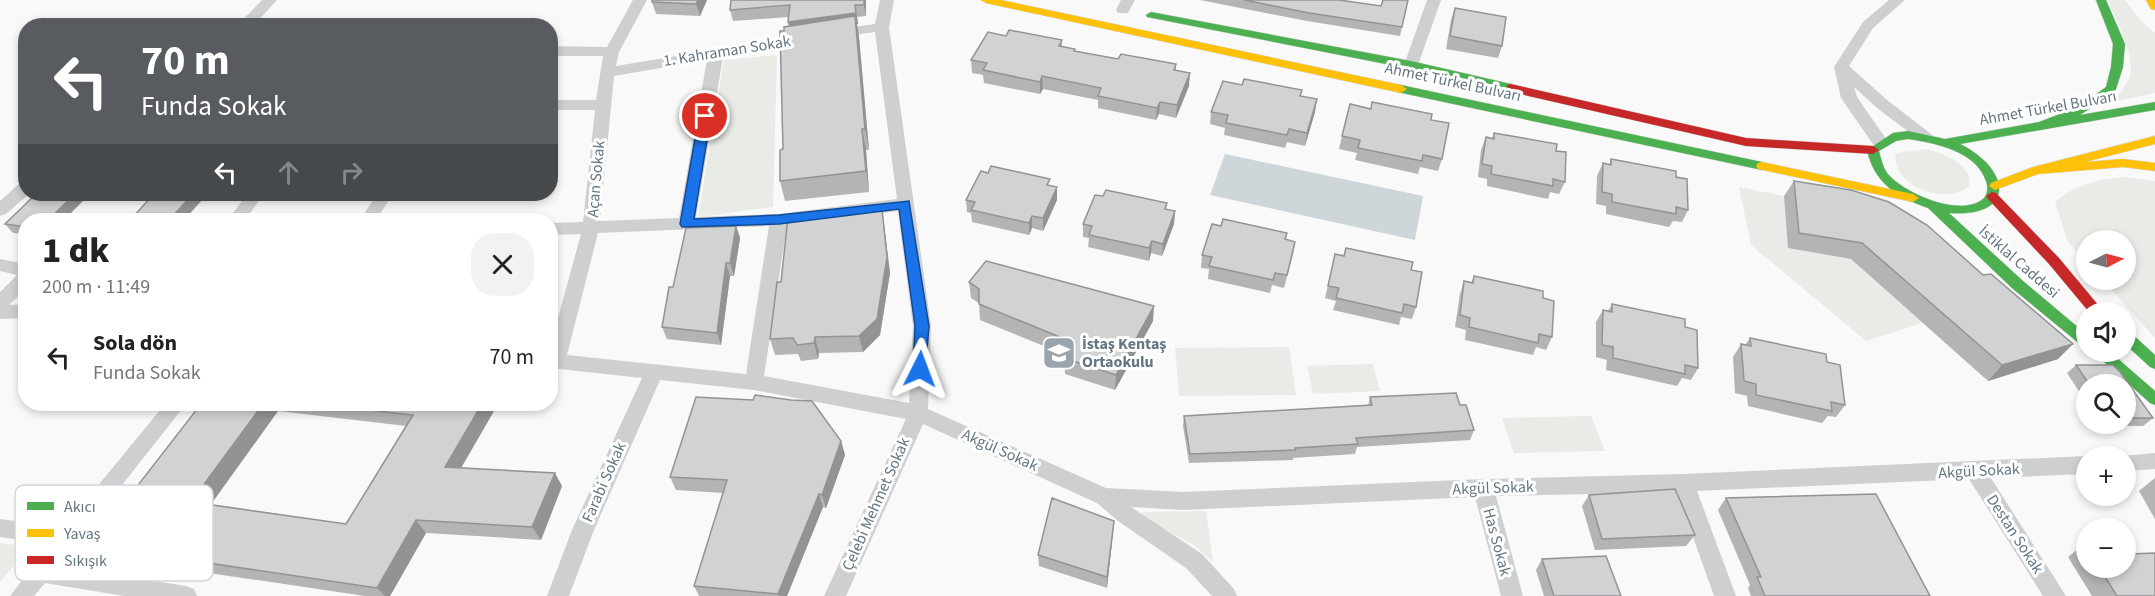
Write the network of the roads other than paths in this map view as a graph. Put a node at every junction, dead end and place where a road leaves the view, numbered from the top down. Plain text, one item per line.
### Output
1 (270, 0) edge
2 (640, 0) edge
3 (887, 0) edge
4 (986, 0) edge
5 (1434, 0) edge
6 (1898, 0) edge
7 (2101, 0) edge
8 (2151, 0) edge
9 (1121, 6) edge
10 (2155, 7) edge
11 (252, 18) edge
12 (882, 27) junction
13 (558, 51) edge
14 (612, 52) junction
15 (716, 52) junction
16 (1411, 65) junction
17 (1841, 67) junction
18 (607, 72) junction
19 (558, 105) edge
20 (602, 105) junction
21 (2155, 106) edge
22 (2038, 127) junction
23 (1927, 136) junction
24 (2155, 140) edge
25 (1947, 142) junction
26 (1877, 147) junction
27 (2155, 167) edge
28 (2037, 170) junction
29 (1994, 191) junction
30 (18, 194) edge
31 (1913, 198) junction
32 (251, 201) edge
33 (904, 204) junction
34 (1932, 205) junction
35 (0, 210) edge
36 (241, 213) edge
37 (779, 220) junction
38 (686, 224) junction
39 (591, 228) junction
40 (558, 229) edge
41 (0, 265) edge
42 (18, 269) edge
43 (18, 285) edge
44 (2089, 302) edge
45 (0, 303) edge
46 (18, 311) edge
47 (0, 312) edge
48 (2076, 332) edge
49 (558, 344) edge
50 (2136, 346) edge
51 (558, 361) edge
52 (2112, 362) edge
53 (2155, 363) edge
54 (655, 370) junction
55 (754, 382) junction
56 (2155, 399) edge
57 (170, 411) edge
58 (918, 413) junction
59 (2155, 461) edge
60 (2136, 462) edge
61 (2076, 466) edge
62 (1975, 471) junction
63 (1684, 483) junction
64 (111, 485) edge
65 (1483, 488) junction
66 (1104, 497) junction
67 (0, 528) edge
68 (15, 530) edge
69 (35, 581) edge
70 (92, 581) edge
71 (21, 596) edge
72 (186, 596) edge
73 (558, 596) edge
74 (835, 596) edge
75 (1226, 596) edge
76 (1512, 596) edge
77 (1725, 596) edge
78 (2055, 596) edge

1 - 11 street
2 - 14 street, Açan Sokak
3 - 12 street
4 - 31 main road, Ahmet Türkel Bulvarı
5 - 16 street
6 - 17 street
7 - 22 main road
8 - 10 main road
9 - 16 main road, Ahmet Türkel Bulvarı
12 - 15 street, 1. Kahraman Sokak
12 - 33 street
13 - 14 street
14 - 18 street, Açan Sokak
15 - 18 street, 1. Kahraman Sokak
15 - 38 street
16 - 26 main road, Ahmet Türkel Bulvarı
17 - 23 street
17 - 26 street
18 - 20 street, Açan Sokak
19 - 20 street
20 - 39 street, Açan Sokak
21 - 22 main road, Ahmet Türkel Bulvarı
22 - 25 main road, Ahmet Türkel Bulvarı
23 - 25 main road, Ahmet Türkel Bulvarı
23 - 26 main road, Ahmet Türkel Bulvarı
24 - 28 main road
25 - 29 main road, İstiklal Caddesi
26 - 31 main road
27 - 28 main road
28 - 29 main road
29 - 34 main road
29 - 44 main road, İstiklal Caddesi
30 - 35 street
31 - 34 main road
32 - 36 street
33 - 37 street
33 - 58 street
34 - 48 main road, İstiklal Caddesi
37 - 38 street
37 - 55 street
38 - 39 street
39 - 40 street
39 - 49 street, Açan Sokak
41 - 42 street
43 - 45 street
46 - 47 street
50 - 53 main road
51 - 54 street, Akgül Sokak
52 - 56 main road
54 - 55 street, Akgül Sokak
54 - 73 street, Farabi Sokak
55 - 58 street, Akgül Sokak
57 - 64 street
58 - 66 street, Akgül Sokak
58 - 74 street, Çelebi Mehmet Sokak
59 - 60 street
61 - 62 street, Akgül Sokak
62 - 63 street, Akgül Sokak
62 - 78 street, Destan Sokak
63 - 65 street, Akgül Sokak
63 - 77 street
65 - 66 street, Akgül Sokak
65 - 76 street, Has Sokak
66 - 75 street
67 - 68 street
69 - 71 street
70 - 72 street

